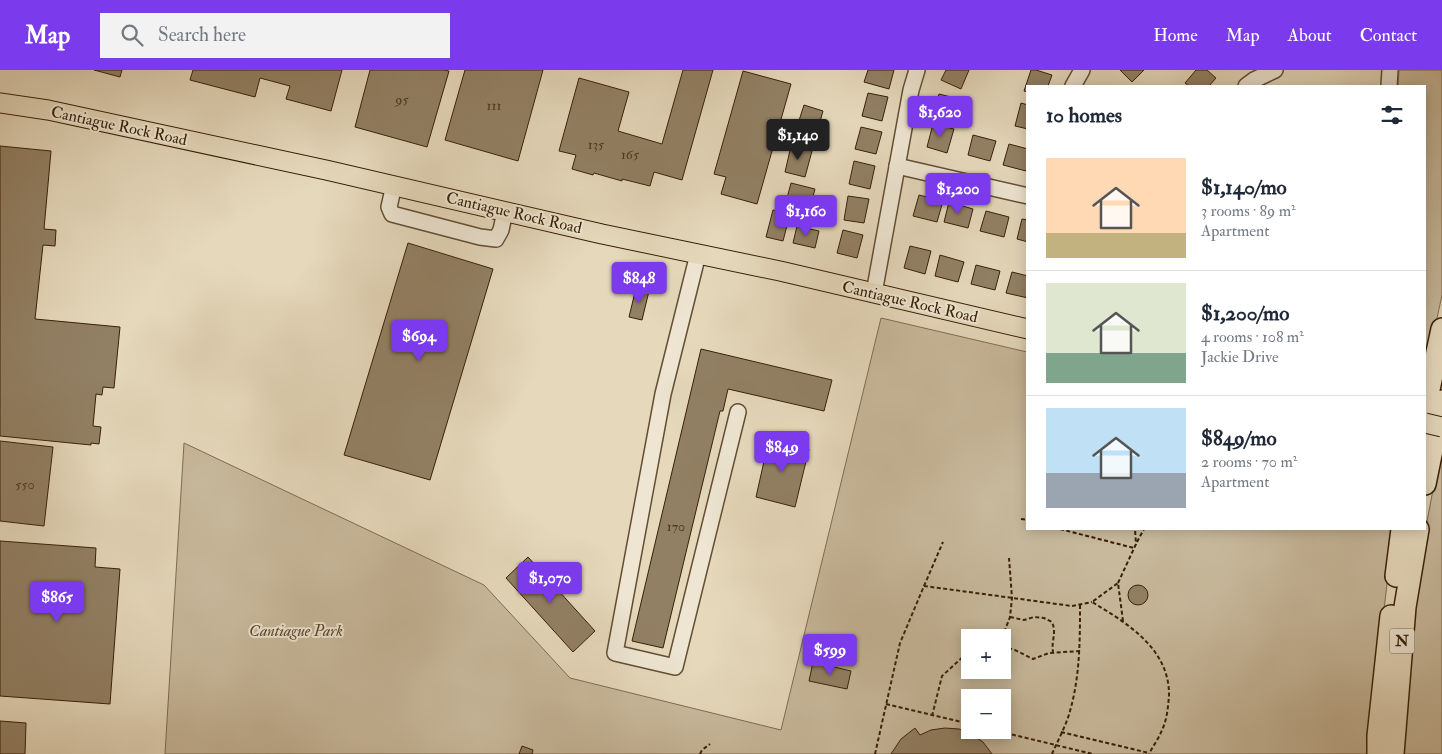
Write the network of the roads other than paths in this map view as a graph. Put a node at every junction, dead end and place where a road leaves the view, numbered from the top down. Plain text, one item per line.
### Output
1 (917, 70) edge
2 (1082, 70) edge
3 (1275, 70) edge
4 (1390, 70) edge
5 (1074, 85) edge
6 (1247, 85) edge
7 (1389, 85) edge
8 (1, 102) edge
9 (897, 166) junction
10 (394, 185) junction
11 (1026, 196) edge
12 (506, 211) junction
13 (698, 254) junction
14 (874, 293) junction
15 (1026, 329) edge
16 (1442, 329) edge
17 (1442, 402) edge
18 (1426, 403) edge
19 (738, 412) dead end
20 (1426, 423) edge
21 (1442, 428) edge
22 (1426, 479) edge
23 (1402, 530) edge
24 (1418, 530) edge
25 (1378, 754) edge
26 (1393, 754) edge

1 - 9 street
2 - 5 street
3 - 6 street
4 - 7 street
8 - 10 main road, Cantiague Rock Road
9 - 11 street
9 - 14 street
10 - 12 main road, Cantiague Rock Road
10 - 12 street
12 - 13 main road, Cantiague Rock Road
13 - 14 main road, Cantiague Rock Road
13 - 19 street
14 - 15 main road, Cantiague Rock Road
16 - 18 highway
17 - 22 highway
20 - 21 main road, bridge
23 - 25 highway, N
24 - 26 highway, N

